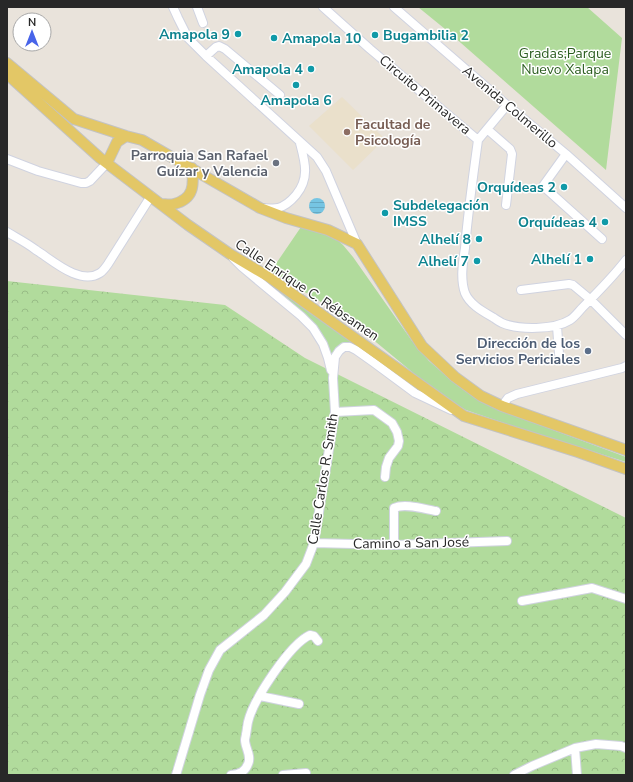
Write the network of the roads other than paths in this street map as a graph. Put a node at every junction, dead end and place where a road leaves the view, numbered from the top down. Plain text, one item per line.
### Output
1 (173, 7) edge
2 (197, 7) edge
3 (323, 7) edge
4 (394, 7) edge
5 (203, 23) dead end
6 (206, 56) junction
7 (7, 63) edge
8 (7, 74) edge
9 (280, 94) dead end
10 (507, 105) junction
11 (487, 129) junction
12 (126, 136) junction
13 (478, 140) junction
14 (300, 143) junction
15 (566, 154) junction
16 (7, 158) edge
17 (107, 163) junction
18 (192, 168) junction
19 (151, 196) junction
20 (161, 204) junction
21 (506, 205) dead end
22 (260, 208) junction
23 (626, 208) edge
24 (7, 232) edge
25 (602, 239) dead end
26 (356, 244) junction
27 (230, 254) junction
28 (626, 260) edge
29 (521, 290) dead end
30 (591, 300) junction
31 (557, 326) junction
32 (626, 334) edge
33 (559, 354) dead end
34 (626, 366) edge
35 (333, 378) junction
36 (502, 406) junction
37 (335, 412) junction
38 (464, 416) junction
39 (626, 450) edge
40 (626, 469) edge
41 (385, 477) dead end
42 (436, 511) dead end
43 (507, 541) dead end
44 (314, 543) junction
45 (394, 545) junction
46 (626, 599) edge
47 (522, 600) dead end
48 (318, 641) dead end
49 (260, 696) junction
50 (300, 704) dead end
51 (575, 748) junction
52 (626, 748) edge
53 (306, 773) dead end
54 (176, 775) edge
55 (231, 775) edge
56 (283, 775) edge
57 (514, 775) edge
58 (577, 775) edge

1 - 6 street
2 - 5 street
3 - 13 street, Circuito Primavera
4 - 10 street, Avenida Colmerillo
6 - 9 street
6 - 14 street
7 - 12 main road
8 - 17 main road, Calle Enrique C. Rébsamen
10 - 11 street
10 - 15 street, Avenida Colmerillo
11 - 13 street
11 - 21 street
12 - 17 main road
12 - 18 main road
13 - 31 street, Circuito Primavera
14 - 22 street
14 - 26 street
15 - 23 street, Avenida Colmerillo
15 - 25 street
16 - 17 street
17 - 19 main road, Calle Enrique C. Rébsamen
18 - 20 main road
18 - 22 main road
19 - 20 main road, Calle Enrique C. Rébsamen
19 - 24 street
20 - 27 main road, Calle Enrique C. Rébsamen
22 - 26 main road
26 - 36 main road
27 - 35 street, Calle Carlos R. Smith
27 - 38 main road, Calle Enrique C. Rébsamen
28 - 30 street, Circuito Primavera
29 - 30 street
30 - 31 street, Circuito Primavera
30 - 32 street
31 - 33 street
34 - 36 street
35 - 37 street, Calle Carlos R. Smith
35 - 38 street, Calle Carlos R. Smith
36 - 39 main road
37 - 41 street
37 - 44 street, Calle Carlos R. Smith
38 - 40 main road, Calle Enrique C. Rébsamen
42 - 45 street
43 - 45 street, Camino a San José
44 - 45 street, Camino a San José
44 - 54 street, Calle Carlos R. Smith
46 - 47 street
48 - 49 street
49 - 50 street
49 - 55 street
51 - 52 street
51 - 57 street
51 - 58 street
53 - 56 street

